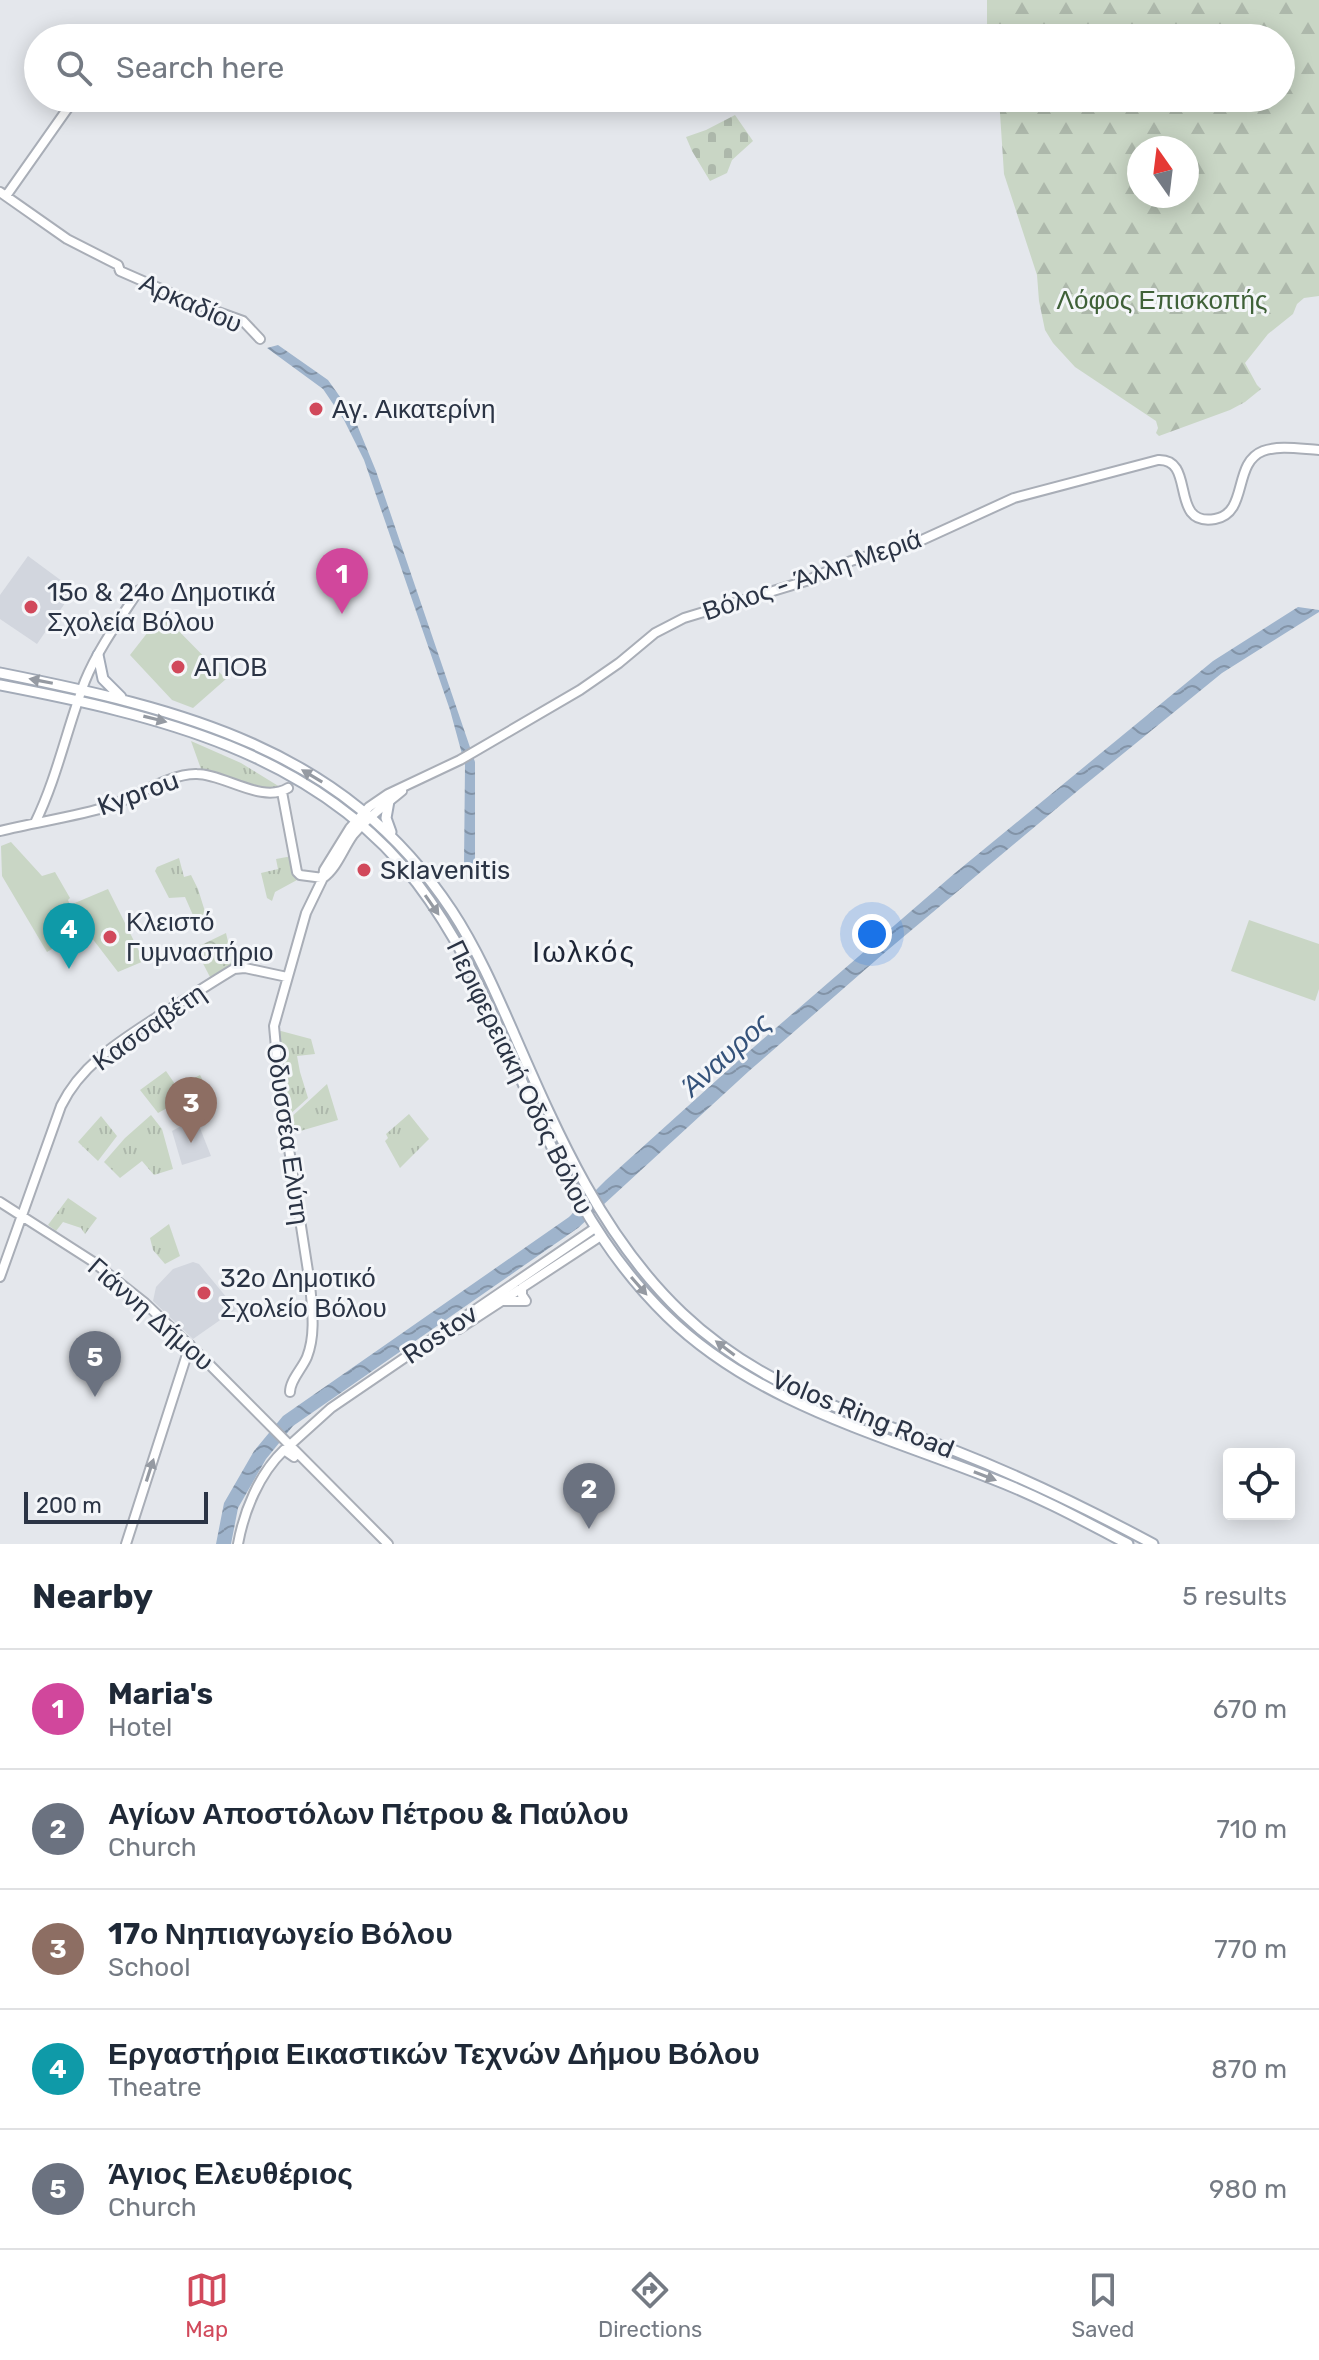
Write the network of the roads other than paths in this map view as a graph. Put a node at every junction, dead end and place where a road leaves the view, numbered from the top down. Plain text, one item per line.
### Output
1 (65, 112) edge
2 (5, 195) edge
3 (0, 206) edge
4 (260, 339) dead end
5 (1319, 450) edge
6 (139, 590) dead end
7 (98, 655) junction
8 (0, 673) edge
9 (0, 685) edge
10 (82, 689) junction
11 (124, 699) junction
12 (79, 701) junction
13 (407, 786) junction
14 (389, 801) junction
15 (368, 814) junction
16 (35, 823) junction
17 (360, 823) junction
18 (0, 831) edge
19 (394, 839) junction
20 (323, 878) junction
21 (287, 977) junction
22 (586, 1188) joint
23 (0, 1202) edge
24 (22, 1216) junction
25 (596, 1229) junction
26 (0, 1277) edge
27 (440, 1334) junction
28 (190, 1345) junction
29 (290, 1392) dead end
30 (289, 1444) junction
31 (342, 1499) junction
32 (1131, 1531) junction
33 (1124, 1543) edge
34 (126, 1544) edge
35 (238, 1544) edge
36 (388, 1544) edge
37 (1153, 1544) edge

1 - 2 street
2 - 3 street
2 - 4 street, Αρκαδίου
5 - 13 street, Βόλος - Άλλη Μεριά
6 - 7 street
7 - 10 street
7 - 11 main road
10 -> 8 main road, Περιφερειακή Οδός Βόλου
9 - 12 main road, Περιφερειακή Οδός Βόλου
10 - 11 main road, Περιφερειακή Οδός Βόλου
10 - 12 street
15 -> 11 main road, Περιφερειακή Οδός Βόλου
12 - 16 street
12 -> 17 main road, Περιφερειακή Οδός Βόλου
13 - 14 street, Βόλος - Άλλη Μεριά
13 - 15 street, Βόλος - Άλλη Μεριά
14 - 15 street, Βόλος - Άλλη Μεριά
14 - 19 main road
15 - 17 street, Βόλος - Άλλη Μεριά
15 - 19 main road, Περιφερειακή Οδός Βόλου
16 - 18 street, Kyprou
16 - 20 street, Kyprou
17 - 20 street, Οδυσσέα Ελύτη
17 -> 25 main road, Περιφερειακή Οδός Βόλου
19 - 22 main road, Περιφερειακή Οδός Βόλου
20 - 21 street, Οδυσσέα Ελύτη
21 - 24 street, Κασσαβέτη
21 - 29 street, Οδυσσέα Ελύτη
32 -> 22 main road, Volos Ring Road
23 - 24 street, Γιάννη Δήμου
24 - 26 street, Κασσαβέτη
24 - 28 street, Γιάννη Δήμου
25 - 27 street, Rostov
25 - 27 street
25 -> 33 main road, Περιφερειακή Οδός Βόλου
27 - 30 street, Rostov
28 - 30 street, Γιάννη Δήμου
34 -> 28 street
30 - 31 street, Γιάννη Δήμου
31 - 35 street
31 - 36 street
32 - 33 street
32 - 37 main road, Volos Ring Road

